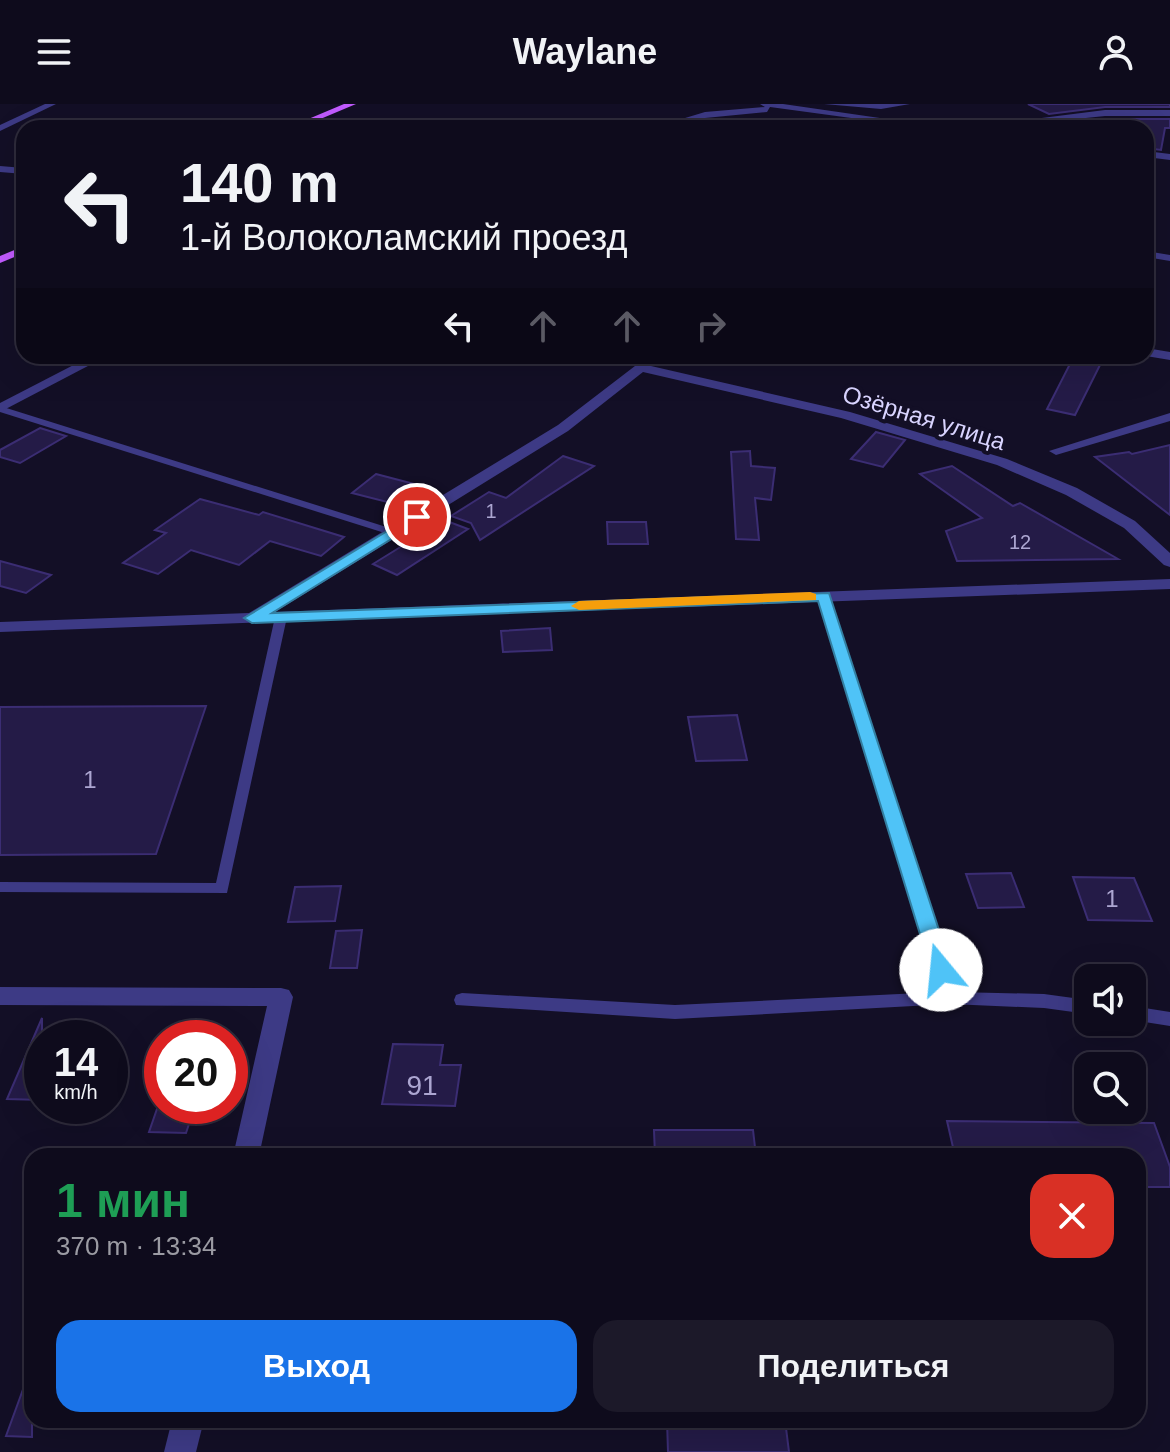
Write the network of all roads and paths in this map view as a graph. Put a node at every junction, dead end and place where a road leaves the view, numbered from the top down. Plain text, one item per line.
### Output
1 (52, 104) edge
2 (352, 104) edge
3 (367, 104) edge
4 (827, 104) edge
5 (907, 104) edge
6 (766, 109) edge
7 (1170, 113) edge
8 (17, 120) edge
9 (311, 120) edge
10 (327, 120) edge
11 (685, 120) edge
12 (870, 120) edge
13 (1041, 120) edge
14 (86, 364) edge
15 (640, 364) edge
16 (659, 364) edge
17 (0, 409) edge
18 (1170, 417) edge
19 (1056, 451) dead end
20 (392, 532) junction
21 (1170, 562) edge
22 (1170, 584) edge
23 (824, 596) junction
24 (281, 617) junction
25 (252, 618) junction
26 (0, 627) edge
27 (0, 887) edge
28 (0, 996) edge
29 (950, 998) junction
30 (462, 1000) dead end
31 (1074, 1005) edge
32 (1146, 1015) edge
33 (1170, 1019) edge
34 (248, 1148) edge
35 (186, 1428) edge
36 (180, 1452) edge

1 - 8 street
2 - 9 main road
3 - 10 main road
4 - 5 lane
6 - 11 street
6 - 12 street
7 - 13 street
14 - 17 street
15 - 20 street
16 - 21 street, Озёрная улица
17 - 20 lane
18 - 19 street
20 - 25 street
22 - 23 street
23 - 24 street
23 - 29 lane
24 - 25 street
24 - 27 lane
25 - 26 street
28 - 34 street
29 - 30 lane
29 - 31 lane
32 - 33 lane
35 - 36 street

